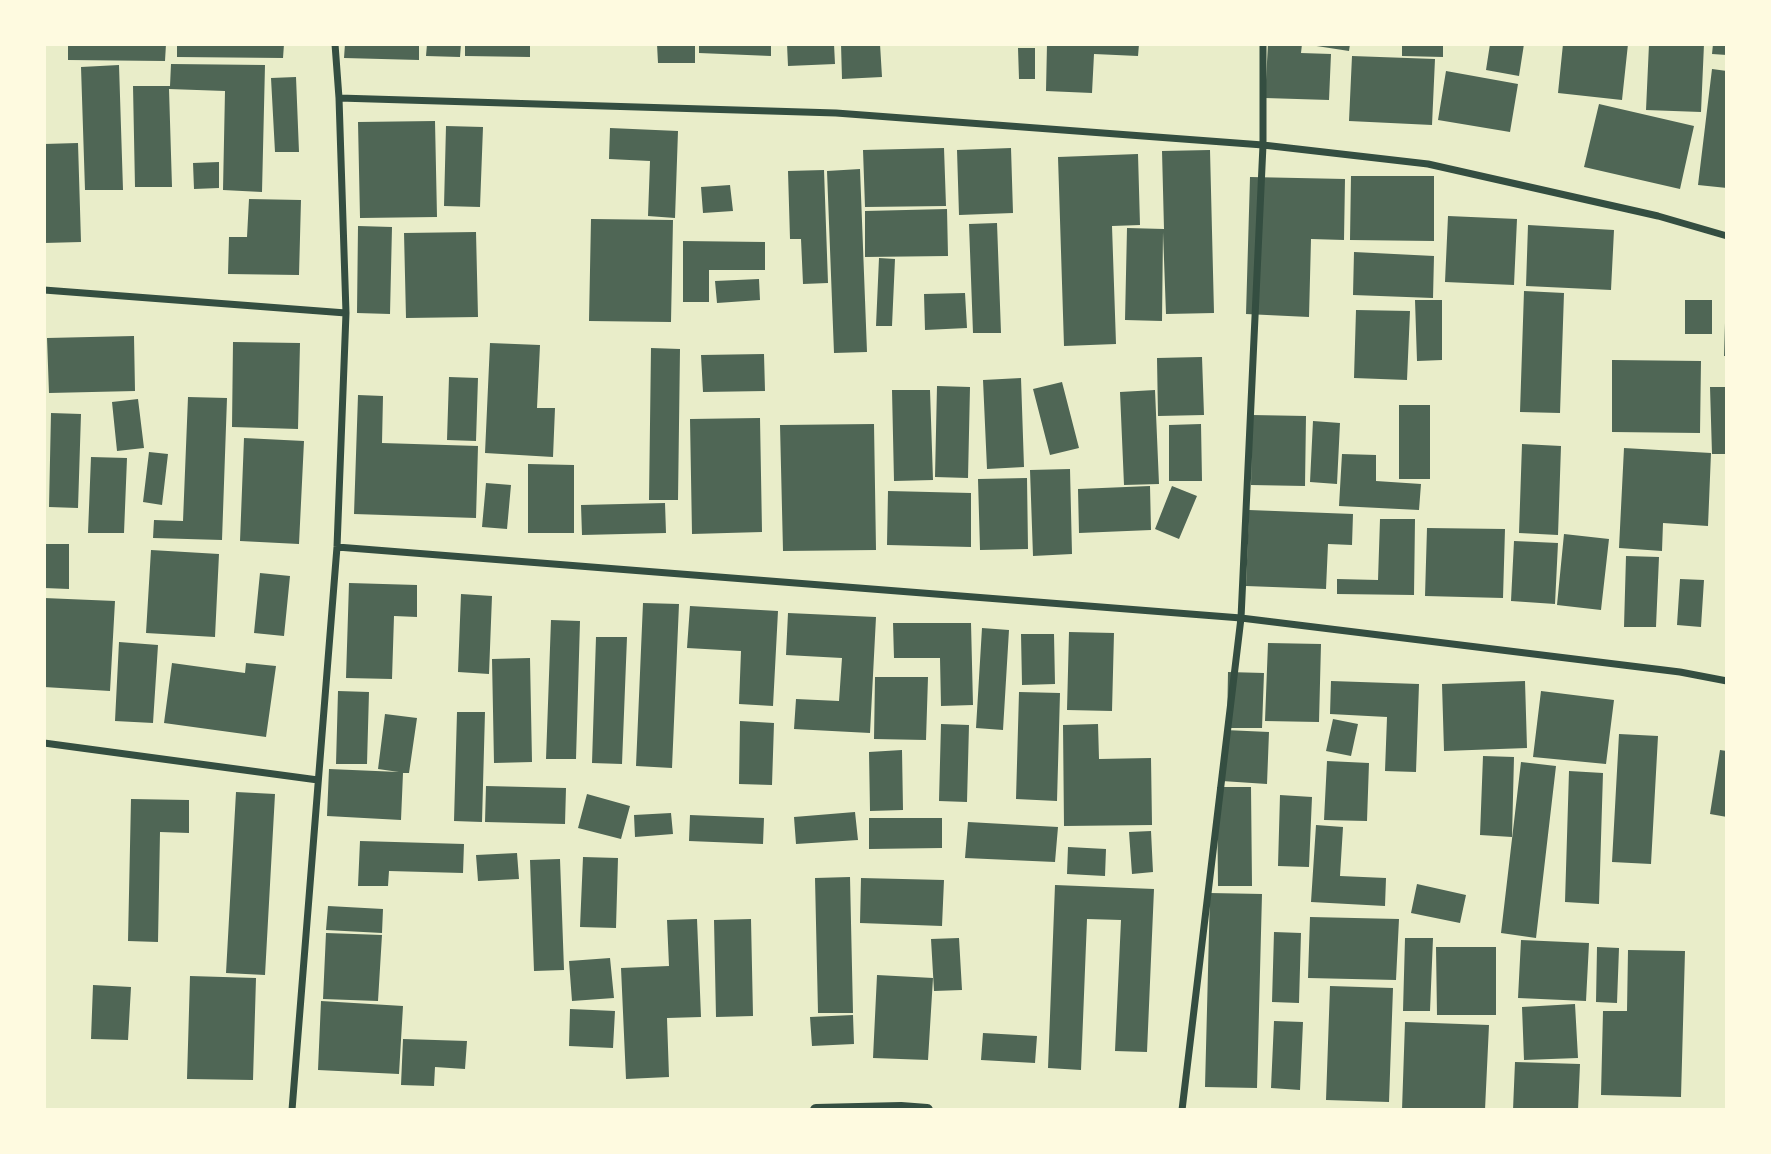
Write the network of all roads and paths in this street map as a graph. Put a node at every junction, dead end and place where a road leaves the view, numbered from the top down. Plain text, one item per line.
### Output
1 (335, 44) edge
2 (1263, 44) edge
3 (339, 98) junction
4 (1263, 145) junction
5 (1727, 236) edge
6 (44, 290) edge
7 (346, 313) junction
8 (337, 547) junction
9 (1241, 618) junction
10 (1727, 681) edge
11 (44, 743) edge
12 (318, 780) junction
13 (292, 1110) edge
14 (816, 1110) edge
15 (927, 1110) edge
16 (1182, 1110) edge

1 - 3 street
2 - 4 street
3 - 4 street
3 - 7 street
4 - 5 street
4 - 9 street
6 - 7 street
7 - 8 street
8 - 9 street
8 - 12 street
9 - 10 street
9 - 16 street
11 - 12 street
12 - 13 street
14 - 15 street

